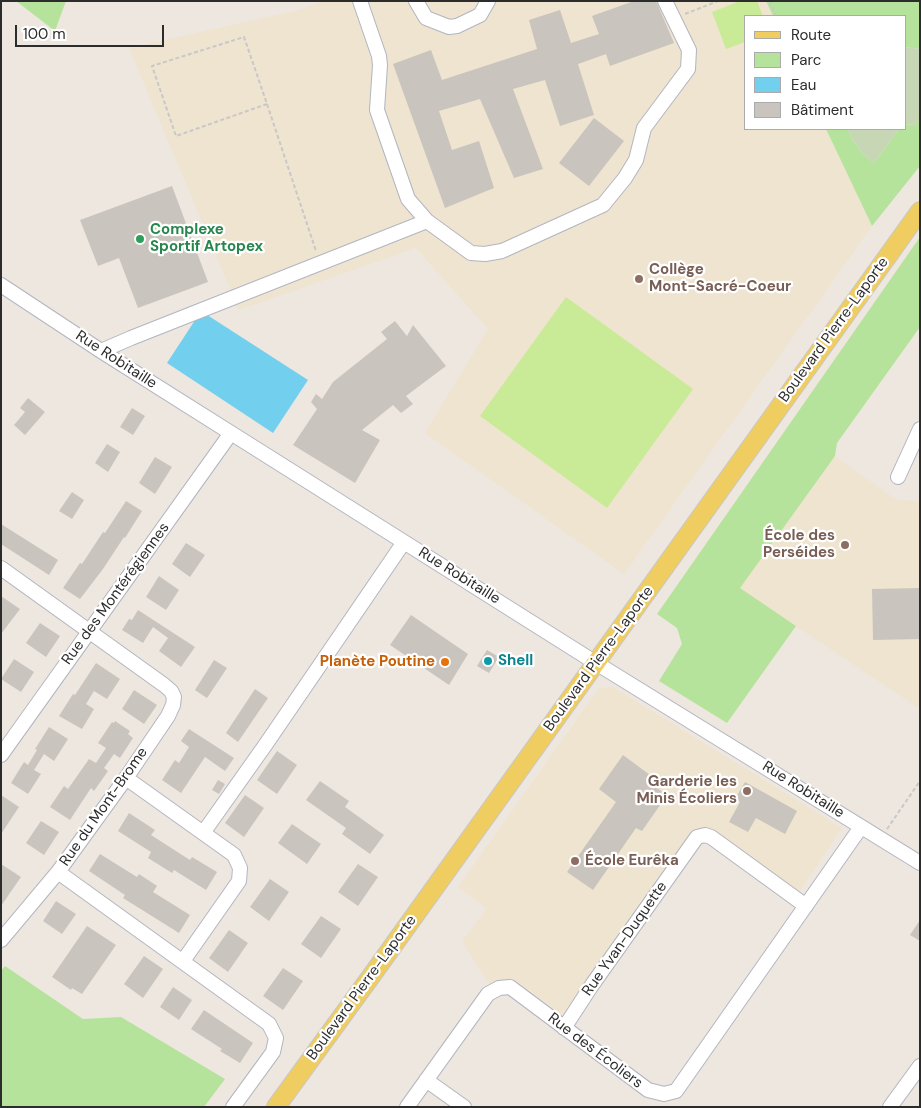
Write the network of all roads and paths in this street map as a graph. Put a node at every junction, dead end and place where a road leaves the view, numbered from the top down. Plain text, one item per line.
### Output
1 (360, 1) edge
2 (416, 1) edge
3 (488, 1) edge
4 (665, 1) edge
5 (718, 1) edge
6 (770, 1) edge
7 (776, 15) edge
8 (673, 18) junction
9 (267, 104) junction
10 (920, 211) edge
11 (427, 221) junction
12 (320, 263) junction
13 (1, 285) edge
14 (101, 351) junction
15 (920, 429) edge
16 (231, 433) junction
17 (898, 477) dead end
18 (404, 542) junction
19 (1, 568) edge
20 (89, 632) junction
21 (596, 663) junction
22 (1, 755) edge
23 (126, 778) junction
24 (920, 782) edge
25 (861, 827) junction
26 (203, 833) junction
27 (881, 839) junction
28 (920, 863) edge
29 (58, 872) junction
30 (806, 906) junction
31 (1, 940) edge
32 (183, 961) junction
33 (564, 1028) junction
34 (920, 1066) edge
35 (426, 1080) junction
36 (233, 1107) edge
37 (276, 1107) edge
38 (407, 1107) edge
39 (464, 1107) edge
40 (890, 1107) edge

1 - 11 street
2 - 3 street
4 - 8 street
5 - 8 path
6 - 7 path
8 - 11 street
9 - 9 path
9 - 12 path
10 - 21 main road, Boulevard Pierre-Laporte
11 - 12 street
12 - 14 street
13 - 14 street, Rue Robitaille
14 - 16 street, Rue Robitaille
15 - 17 street
16 - 18 street, Rue Robitaille
16 - 20 street, Rue des Montérégiennes
18 - 21 street, Rue Robitaille
18 - 26 street
19 - 20 street, Rue du Mont-Brome
20 - 22 street, Rue des Montérégiennes
20 - 23 street, Rue du Mont-Brome
21 - 25 street, Rue Robitaille
21 - 37 main road, Boulevard Pierre-Laporte
23 - 26 street
23 - 29 street, Rue du Mont-Brome
24 - 27 path
25 - 27 street, Rue Robitaille
25 - 30 street, Rue des Écoliers
26 - 32 street
27 - 28 street, Rue Robitaille
29 - 31 street
29 - 32 street, Rue du Mont-Brome
30 - 33 street, Rue des Écoliers
30 - 33 street, Rue Yvan-Duquette
32 - 36 street, Rue du Mont-Brome
33 - 35 street, Rue des Écoliers
34 - 40 street
35 - 38 street, Rue des Écoliers
35 - 39 street

